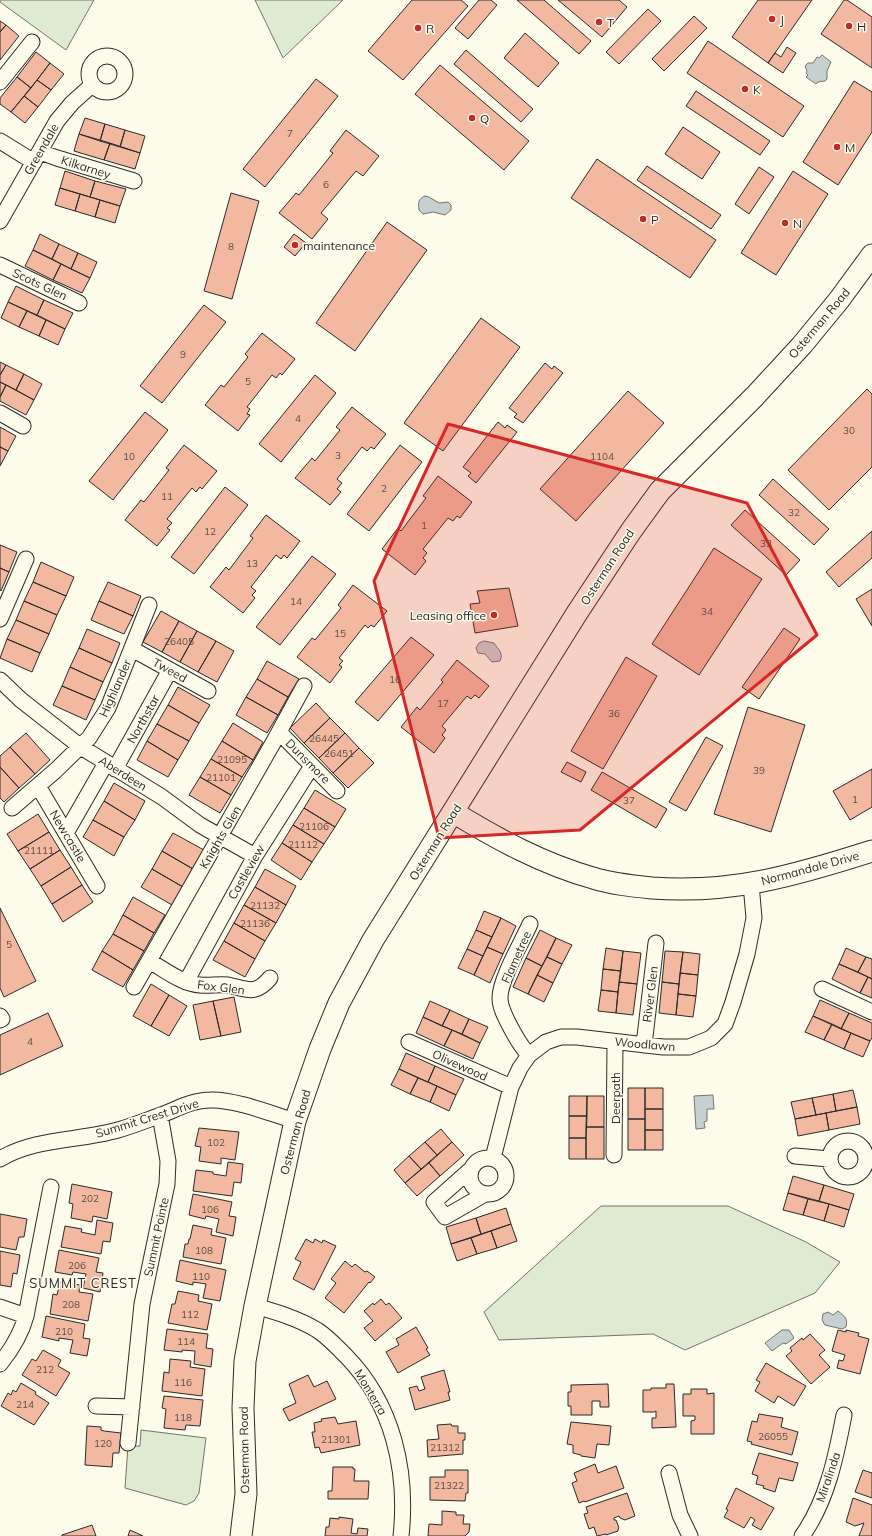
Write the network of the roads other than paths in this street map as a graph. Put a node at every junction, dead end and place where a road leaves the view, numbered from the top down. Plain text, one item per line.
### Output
1 (32, 42) dead end
2 (0, 82) edge
3 (92, 85) dead end
4 (0, 141) edge
5 (37, 157) junction
6 (134, 181) dead end
7 (0, 221) edge
8 (872, 255) edge
9 (0, 265) edge
10 (79, 303) dead end
11 (0, 413) edge
12 (23, 426) dead end
13 (26, 559) dead end
14 (149, 605) dead end
15 (0, 619) edge
16 (132, 649) junction
17 (170, 670) junction
18 (0, 680) edge
19 (304, 686) dead end
20 (208, 691) dead end
21 (279, 732) junction
22 (81, 747) junction
23 (111, 766) junction
24 (312, 766) junction
25 (38, 786) junction
26 (337, 791) dead end
27 (12, 808) dead end
28 (453, 812) junction
29 (66, 833) junction
30 (220, 837) junction
31 (872, 851) edge
32 (254, 856) junction
33 (751, 884) junction
34 (97, 886) dead end
35 (530, 924) dead end
36 (656, 943) dead end
37 (149, 961) junction
38 (270, 978) dead end
39 (186, 982) junction
40 (134, 987) dead end
41 (822, 989) dead end
42 (872, 1012) edge
43 (0, 1016) edge
44 (0, 1020) edge
45 (409, 1042) dead end
46 (615, 1042) junction
47 (644, 1044) junction
48 (529, 1055) junction
49 (510, 1087) junction
50 (160, 1115) junction
51 (296, 1121) junction
52 (867, 1142) edge
53 (614, 1155) dead end
54 (796, 1156) dead end
55 (493, 1158) junction
56 (0, 1159) edge
57 (829, 1159) junction
58 (470, 1170) junction
59 (51, 1187) dead end
60 (485, 1194) junction
61 (254, 1306) junction
62 (0, 1307) edge
63 (26, 1316) junction
64 (0, 1364) edge
65 (96, 1406) dead end
66 (132, 1407) junction
67 (844, 1415) dead end
68 (128, 1443) dead end
69 (669, 1473) dead end
70 (241, 1536) edge
71 (402, 1536) edge
72 (690, 1536) edge
73 (802, 1536) edge

1 - 2 street
3 - 5 street, Greendale
4 - 5 street, Kilkarney
5 - 6 street, Kilkarney
5 - 7 street, Greendale
8 - 28 street, Osterman Road
9 - 10 street, Scots Glen
11 - 12 street
13 - 15 street
14 - 16 street, Highlander
16 - 17 street, Tweed
16 - 22 street, Highlander
17 - 20 street, Tweed
17 - 23 street, Northstar
18 - 22 street, Aberdeen
19 - 21 street, Knights Glen
21 - 24 street, Dunsmore
21 - 30 street, Knights Glen
22 - 23 street, Aberdeen
22 - 25 street, Highlander
23 - 29 street, Northstar
23 - 30 street, Aberdeen
24 - 26 street, Dunsmore
24 - 32 street, Castleview
25 - 27 street, Highlander
25 - 29 street, Newcastle
28 - 33 street, Normandale Drive
28 - 51 street, Osterman Road
29 - 34 street, Newcastle
30 - 32 street, Aberdeen
30 - 37 street, Knights Glen
31 - 33 street, Normandale Drive
32 - 39 street, Castleview
33 - 47 street, Woodlawn
35 - 48 street, Flametree
36 - 47 street, River Glen
37 - 39 street, Fox Glen
37 - 40 street, Knights Glen
38 - 39 street, Fox Glen
41 - 42 street
43 - 44 street
45 - 49 street, Olivewood
46 - 47 street, Woodlawn
46 - 48 street, Woodlawn
46 - 53 street, Deerpath
48 - 49 street, Woodlawn
49 - 55 street, Woodlawn
50 - 51 street, Summit Crest Drive
50 - 56 street, Summit Crest Drive
50 - 66 street, Summit Pointe
51 - 61 street, Osterman Road
52 - 57 street
52 - 57 street
54 - 57 street
55 - 58 street
55 - 60 street
58 - 60 street
58 - 60 street
59 - 63 street
61 - 70 street, Osterman Road
61 - 71 street, Monterra
62 - 63 street
63 - 64 street
65 - 66 street
66 - 68 street, Summit Pointe
67 - 73 street, Miralinda
69 - 72 street

